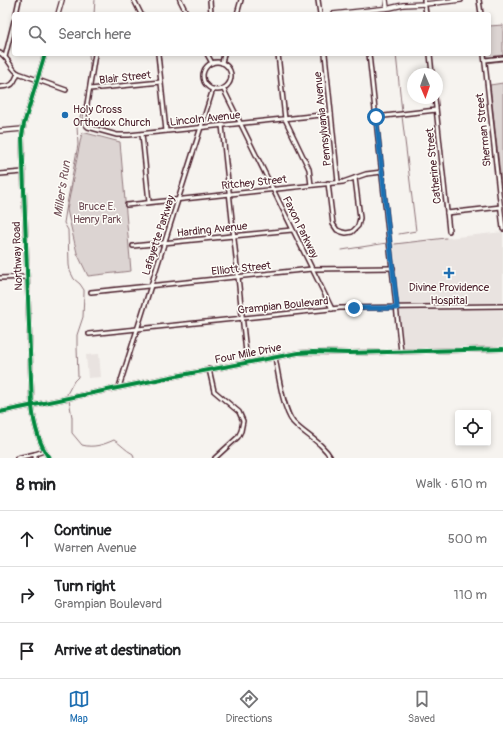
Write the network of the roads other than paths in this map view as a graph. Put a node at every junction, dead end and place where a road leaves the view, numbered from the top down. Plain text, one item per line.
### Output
1 (19, 0) edge
2 (62, 0) edge
3 (134, 0) edge
4 (180, 0) edge
5 (210, 0) edge
6 (241, 0) edge
7 (318, 0) edge
8 (386, 0) edge
9 (462, 0) edge
10 (479, 0) edge
11 (425, 2) edge
12 (387, 8) junction
13 (16, 12) edge
14 (59, 12) edge
15 (140, 12) edge
16 (186, 12) edge
17 (211, 12) edge
18 (238, 12) edge
19 (320, 12) edge
20 (365, 12) edge
21 (426, 12) edge
22 (480, 12) edge
23 (12, 28) edge
24 (0, 53) edge
25 (44, 56) edge
26 (95, 56) edge
27 (158, 56) edge
28 (208, 56) edge
29 (224, 56) edge
30 (278, 56) edge
31 (325, 56) edge
32 (369, 56) edge
33 (430, 56) edge
34 (484, 56) edge
35 (5, 57) junction
36 (503, 58) edge
37 (485, 60) junction
38 (212, 63) junction
39 (222, 63) junction
40 (431, 68) edge
41 (18, 73) junction
42 (37, 80) junction
43 (161, 82) junction
44 (0, 87) edge
45 (223, 88) junction
46 (90, 89) junction
47 (214, 89) junction
48 (66, 90) dead end
49 (436, 104) edge
50 (436, 110) junction
51 (331, 114) junction
52 (376, 117) junction
53 (285, 119) junction
54 (241, 123) junction
55 (222, 125) junction
56 (201, 128) junction
57 (23, 129) junction
58 (0, 131) edge
59 (166, 131) junction
60 (142, 134) junction
61 (23, 172) junction
62 (382, 172) junction
63 (0, 174) edge
64 (355, 178) junction
65 (338, 182) junction
66 (328, 183) junction
67 (311, 185) junction
68 (273, 190) junction
69 (501, 193) edge
70 (230, 194) junction
71 (178, 199) junction
72 (149, 202) junction
73 (127, 205) dead end
74 (501, 207) junction
75 (447, 213) junction
76 (503, 229) edge
77 (292, 230) junction
78 (449, 231) dead end
79 (234, 236) junction
80 (165, 243) junction
81 (133, 246) dead end
82 (393, 268) junction
83 (312, 269) junction
84 (27, 277) junction
85 (238, 277) junction
86 (0, 278) edge
87 (151, 286) junction
88 (91, 292) dead end
89 (503, 306) edge
90 (397, 308) junction
91 (332, 309) junction
92 (243, 318) junction
93 (137, 330) junction
94 (89, 334) dead end
95 (503, 349) edge
96 (401, 352) junction
97 (275, 357) junction
98 (247, 362) junction
99 (209, 370) junction
100 (119, 387) junction
101 (32, 406) junction
102 (0, 412) edge
103 (44, 451) junction
104 (35, 456) edge
105 (17, 458) edge
106 (49, 458) edge
107 (215, 458) edge
108 (330, 458) edge

1 - 13 street
2 - 14 street
3 - 15 street
4 - 16 street
5 - 17 street
6 - 18 street
7 - 19 street
8 - 12 street
9 - 11 street
10 - 22 street
11 - 12 street
11 - 21 street
12 - 20 street
23 - 35 street
24 - 35 street
25 - 42 street, Northway Road
26 - 46 street
27 - 43 street
28 - 38 street
29 - 39 street
30 - 53 street
31 - 51 street, Pennsylvania Avenue
32 - 52 street
33 - 40 street
34 - 37 street, Sherman Street
35 - 41 street
36 - 37 street
37 - 69 street, Sherman Street
38 - 39 street
38 - 47 street
39 - 45 street
41 - 42 street
41 - 44 street
42 - 48 street
42 - 57 street, Northway Road
43 - 46 street, Blair Street
43 - 59 street
45 - 47 street
45 - 54 street, Faxon Parkway
46 - 60 street, Lincoln Avenue
47 - 56 street, Lafayette Parkway
49 - 50 street, Catherine Street
50 - 52 street
50 - 75 street, Catherine Street
51 - 53 street, Lincoln Avenue
51 - 65 street, Pennsylvania Avenue
52 - 62 street
53 - 54 street, Lincoln Avenue
53 - 67 street
54 - 55 street, Lincoln Avenue
54 - 68 street, Faxon Parkway
55 - 56 street, Lincoln Avenue
55 - 70 street
56 - 59 street, Lincoln Avenue
56 - 71 street, Lafayette Parkway
57 - 58 street
57 - 61 street, Northway Road
59 - 60 street, Lincoln Avenue
60 - 72 street
61 - 63 street
61 - 84 street, Northway Road
62 - 64 street, Ritchey Street
62 - 82 street
64 - 65 street, Ritchey Street
64 - 66 street
65 - 66 street, Ritchey Street
66 - 67 street, Ritchey Street
67 - 68 street, Ritchey Street
68 - 70 street, Ritchey Street
68 - 77 street, Faxon Parkway
69 - 74 street, Sherman Street
70 - 71 street, Ritchey Street
70 - 79 street
71 - 72 street, Ritchey Street
71 - 80 street, Lafayette Parkway
72 - 73 street, Ritchey Street
74 - 75 street
74 - 76 street, Sherman Street
75 - 78 street, Catherine Street
77 - 79 street, Harding Avenue
77 - 83 street, Faxon Parkway
79 - 80 street, Harding Avenue
79 - 85 street
80 - 81 street, Harding Avenue
80 - 87 street, Lafayette Parkway
82 - 83 street, Elliott Street
82 - 90 street
83 - 85 street, Elliott Street
83 - 91 street, Faxon Parkway
84 - 86 street
84 - 101 street, Northway Road
85 - 87 street, Elliott Street
85 - 92 street
87 - 88 street, Elliott Street
87 - 93 street, Lafayette Parkway
89 - 90 street, Grampian Boulevard
90 - 91 street, Grampian Boulevard
90 - 96 street
91 - 92 street, Grampian Boulevard
92 - 93 street, Grampian Boulevard
92 - 98 street
93 - 94 street, Grampian Boulevard
93 - 100 street, Lafayette Parkway
95 - 96 street, Four Mile Drive
96 - 97 street, Four Mile Drive
97 - 98 street, Four Mile Drive
97 - 108 street
98 - 99 street, Four Mile Drive
99 - 100 street, Four Mile Drive
99 - 107 street
100 - 101 street, Four Mile Drive
101 - 102 street, Four Mile Drive
101 - 103 street, Northway Road
103 - 104 street
103 - 106 street, Northway Road
104 - 105 street

